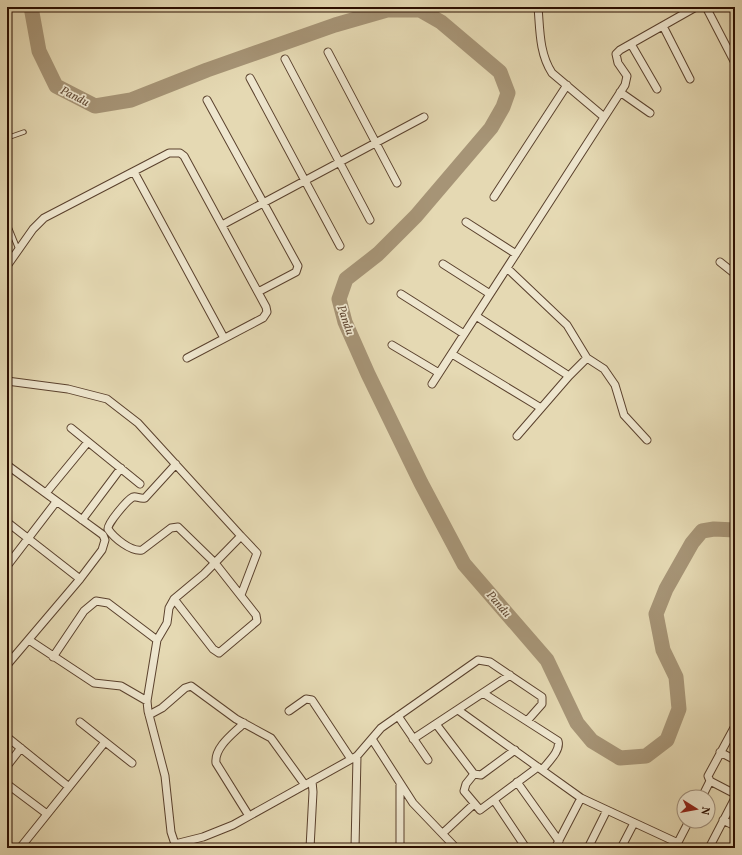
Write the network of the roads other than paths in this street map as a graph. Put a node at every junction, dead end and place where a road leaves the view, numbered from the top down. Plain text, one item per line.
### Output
1 (538, 7) edge
2 (696, 7) edge
3 (706, 7) edge
4 (663, 26) junction
5 (631, 44) junction
6 (328, 52) dead end
7 (286, 59) dead end
8 (735, 63) edge
9 (250, 78) dead end
10 (690, 79) dead end
11 (567, 85) junction
12 (657, 89) dead end
13 (620, 92) junction
14 (207, 100) dead end
15 (650, 113) dead end
16 (424, 117) dead end
17 (604, 118) junction
18 (24, 132) dead end
19 (7, 138) edge
20 (376, 143) junction
21 (340, 162) junction
22 (134, 172) junction
23 (305, 181) junction
24 (398, 183) dead end
25 (494, 197) dead end
26 (264, 203) junction
27 (370, 220) dead end
28 (7, 222) edge
29 (466, 222) dead end
30 (222, 225) junction
31 (340, 246) dead end
32 (18, 249) junction
33 (516, 254) junction
34 (720, 262) dead end
35 (442, 264) dead end
36 (7, 266) edge
37 (507, 268) junction
38 (735, 274) edge
39 (258, 292) junction
40 (401, 294) dead end
41 (490, 294) junction
42 (476, 316) junction
43 (464, 334) junction
44 (224, 338) junction
45 (392, 345) dead end
46 (452, 354) junction
47 (187, 358) dead end
48 (587, 358) junction
49 (439, 373) junction
50 (569, 376) junction
51 (7, 381) edge
52 (432, 384) dead end
53 (541, 408) junction
54 (71, 428) dead end
55 (517, 436) dead end
56 (647, 440) dead end
57 (88, 442) junction
58 (176, 464) junction
59 (7, 465) edge
60 (121, 468) junction
61 (140, 484) dead end
62 (46, 493) junction
63 (56, 502) junction
64 (82, 520) junction
65 (7, 522) edge
66 (241, 536) junction
67 (28, 539) junction
68 (215, 563) junction
69 (7, 566) edge
70 (80, 579) junction
71 (241, 595) junction
72 (174, 599) junction
73 (29, 640) junction
74 (157, 640) junction
75 (53, 657) junction
76 (7, 665) edge
77 (510, 676) junction
78 (483, 693) junction
79 (147, 701) junction
80 (458, 710) junction
81 (289, 711) dead end
82 (149, 715) junction
83 (398, 716) junction
84 (527, 721) junction
85 (80, 722) dead end
86 (244, 723) junction
87 (436, 724) junction
88 (735, 726) edge
89 (7, 738) edge
90 (372, 739) junction
91 (413, 739) junction
92 (105, 742) junction
93 (21, 748) junction
94 (514, 750) junction
95 (720, 752) junction
96 (354, 758) junction
97 (428, 760) dead end
98 (735, 760) edge
99 (132, 763) dead end
100 (7, 766) edge
101 (540, 768) junction
102 (474, 774) junction
103 (312, 781) junction
104 (710, 781) junction
105 (517, 782) junction
106 (7, 784) edge
107 (400, 784) junction
108 (305, 785) junction
109 (69, 787) junction
110 (706, 789) edge
111 (735, 794) edge
112 (581, 798) junction
113 (735, 798) edge
114 (494, 800) junction
115 (474, 804) junction
116 (607, 810) junction
117 (47, 814) junction
118 (249, 816) junction
119 (723, 820) junction
120 (634, 823) junction
121 (735, 826) edge
122 (685, 829) edge
123 (443, 833) junction
124 (559, 841) junction
125 (173, 846) edge
126 (676, 846) edge
127 (712, 847) edge
128 (20, 848) edge
129 (310, 848) edge
130 (355, 848) edge
131 (400, 848) edge
132 (456, 848) edge
133 (526, 848) edge
134 (555, 848) edge
135 (588, 848) edge
136 (621, 848) edge

1 - 11 street
2 - 4 street
3 - 8 street
4 - 5 street
4 - 10 street
5 - 12 street
5 - 13 street
6 - 20 street
7 - 21 street
9 - 23 street
11 - 17 street
11 - 25 street
13 - 15 street
13 - 17 street
14 - 26 street
16 - 20 street
17 - 33 street
18 - 19 lane
20 - 21 street
20 - 24 street
21 - 23 street
21 - 27 street
22 - 30 street
22 - 32 street
22 - 44 street
23 - 26 street
23 - 31 street
26 - 30 street
26 - 39 street
28 - 32 lane
29 - 33 street
30 - 39 street
32 - 36 street
33 - 37 street
34 - 38 street
35 - 41 street
37 - 41 street
37 - 48 street
39 - 44 street
40 - 43 street
41 - 42 street
42 - 43 street
42 - 50 street
43 - 46 street
44 - 47 street
45 - 49 street
46 - 49 street
46 - 53 street
48 - 50 street
48 - 56 street
49 - 52 street
50 - 53 street
51 - 58 street
53 - 55 street
54 - 57 street
57 - 60 street
57 - 62 street
58 - 66 street
58 - 68 street
59 - 62 street
60 - 61 street
60 - 64 street
62 - 63 street
63 - 64 street
63 - 67 street
64 - 70 street
65 - 67 street
66 - 68 street
66 - 71 street
67 - 69 street
67 - 70 street
68 - 71 street
68 - 72 street
70 - 73 street
71 - 72 street
72 - 74 street
73 - 75 street
73 - 76 street
74 - 75 street
74 - 79 street
75 - 79 street
77 - 78 street
77 - 83 street
77 - 84 street
78 - 80 street
78 - 84 street
79 - 82 street
80 - 87 street
80 - 94 street
81 - 96 street
82 - 86 street
82 - 125 street
83 - 90 street
83 - 91 street
84 - 101 street
85 - 92 street
86 - 108 street
86 - 118 street
87 - 91 street
87 - 102 street
88 - 95 street
89 - 93 street
90 - 96 street
90 - 107 street
91 - 97 street
92 - 99 street
92 - 109 street
93 - 100 street
93 - 109 street
94 - 101 street
94 - 102 street
95 - 98 street
95 - 104 street
96 - 103 street
96 - 130 street
101 - 105 street
101 - 112 street
102 - 115 street
103 - 108 street
103 - 129 street
104 - 110 street
104 - 111 street
105 - 114 street
105 - 124 street
106 - 117 street
107 - 123 street
107 - 131 street
108 - 118 street
109 - 117 street
112 - 116 street
112 - 124 street
113 - 119 street
114 - 115 street
114 - 133 street
115 - 123 street
116 - 120 street
116 - 135 street
117 - 128 street
118 - 125 street
119 - 121 street
119 - 127 street
120 - 126 street
120 - 136 street
122 - 126 street
123 - 132 street
124 - 134 street

